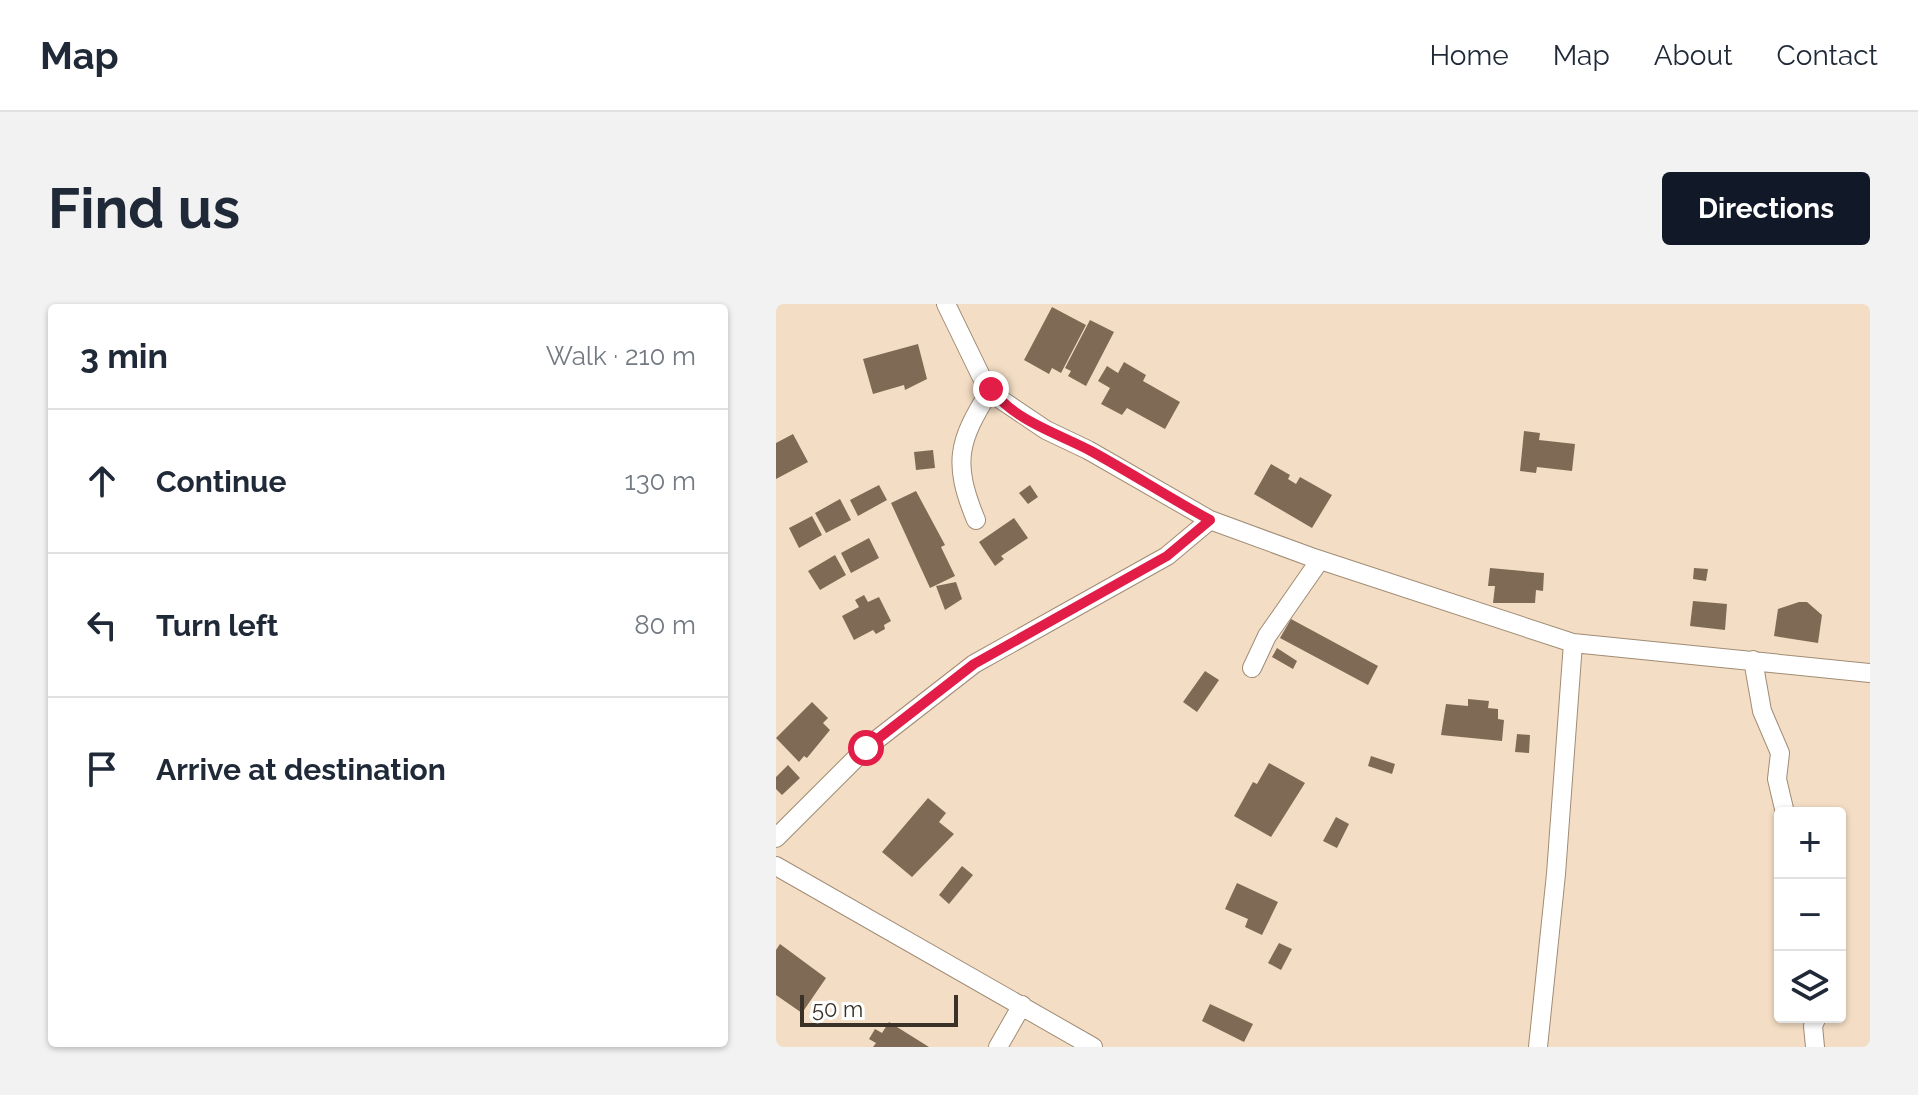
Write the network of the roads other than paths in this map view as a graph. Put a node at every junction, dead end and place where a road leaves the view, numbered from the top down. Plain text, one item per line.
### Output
1 (946, 304) edge
2 (991, 389) junction
3 (976, 520) dead end
4 (1210, 520) junction
5 (1320, 560) junction
6 (1573, 643) junction
7 (1753, 660) junction
8 (1252, 668) dead end
9 (1870, 673) edge
10 (1784, 807) edge
11 (776, 838) edge
12 (776, 866) edge
13 (1022, 1005) junction
14 (1814, 1023) edge
15 (998, 1047) edge
16 (1093, 1047) edge
17 (1538, 1047) edge
18 (1815, 1047) edge

1 - 2 street
2 - 3 street
2 - 4 street
4 - 5 street
4 - 11 street
5 - 6 street
5 - 8 street
6 - 7 street
6 - 17 street
7 - 9 street
7 - 10 street
12 - 13 street
13 - 15 street
13 - 16 street
14 - 18 street

